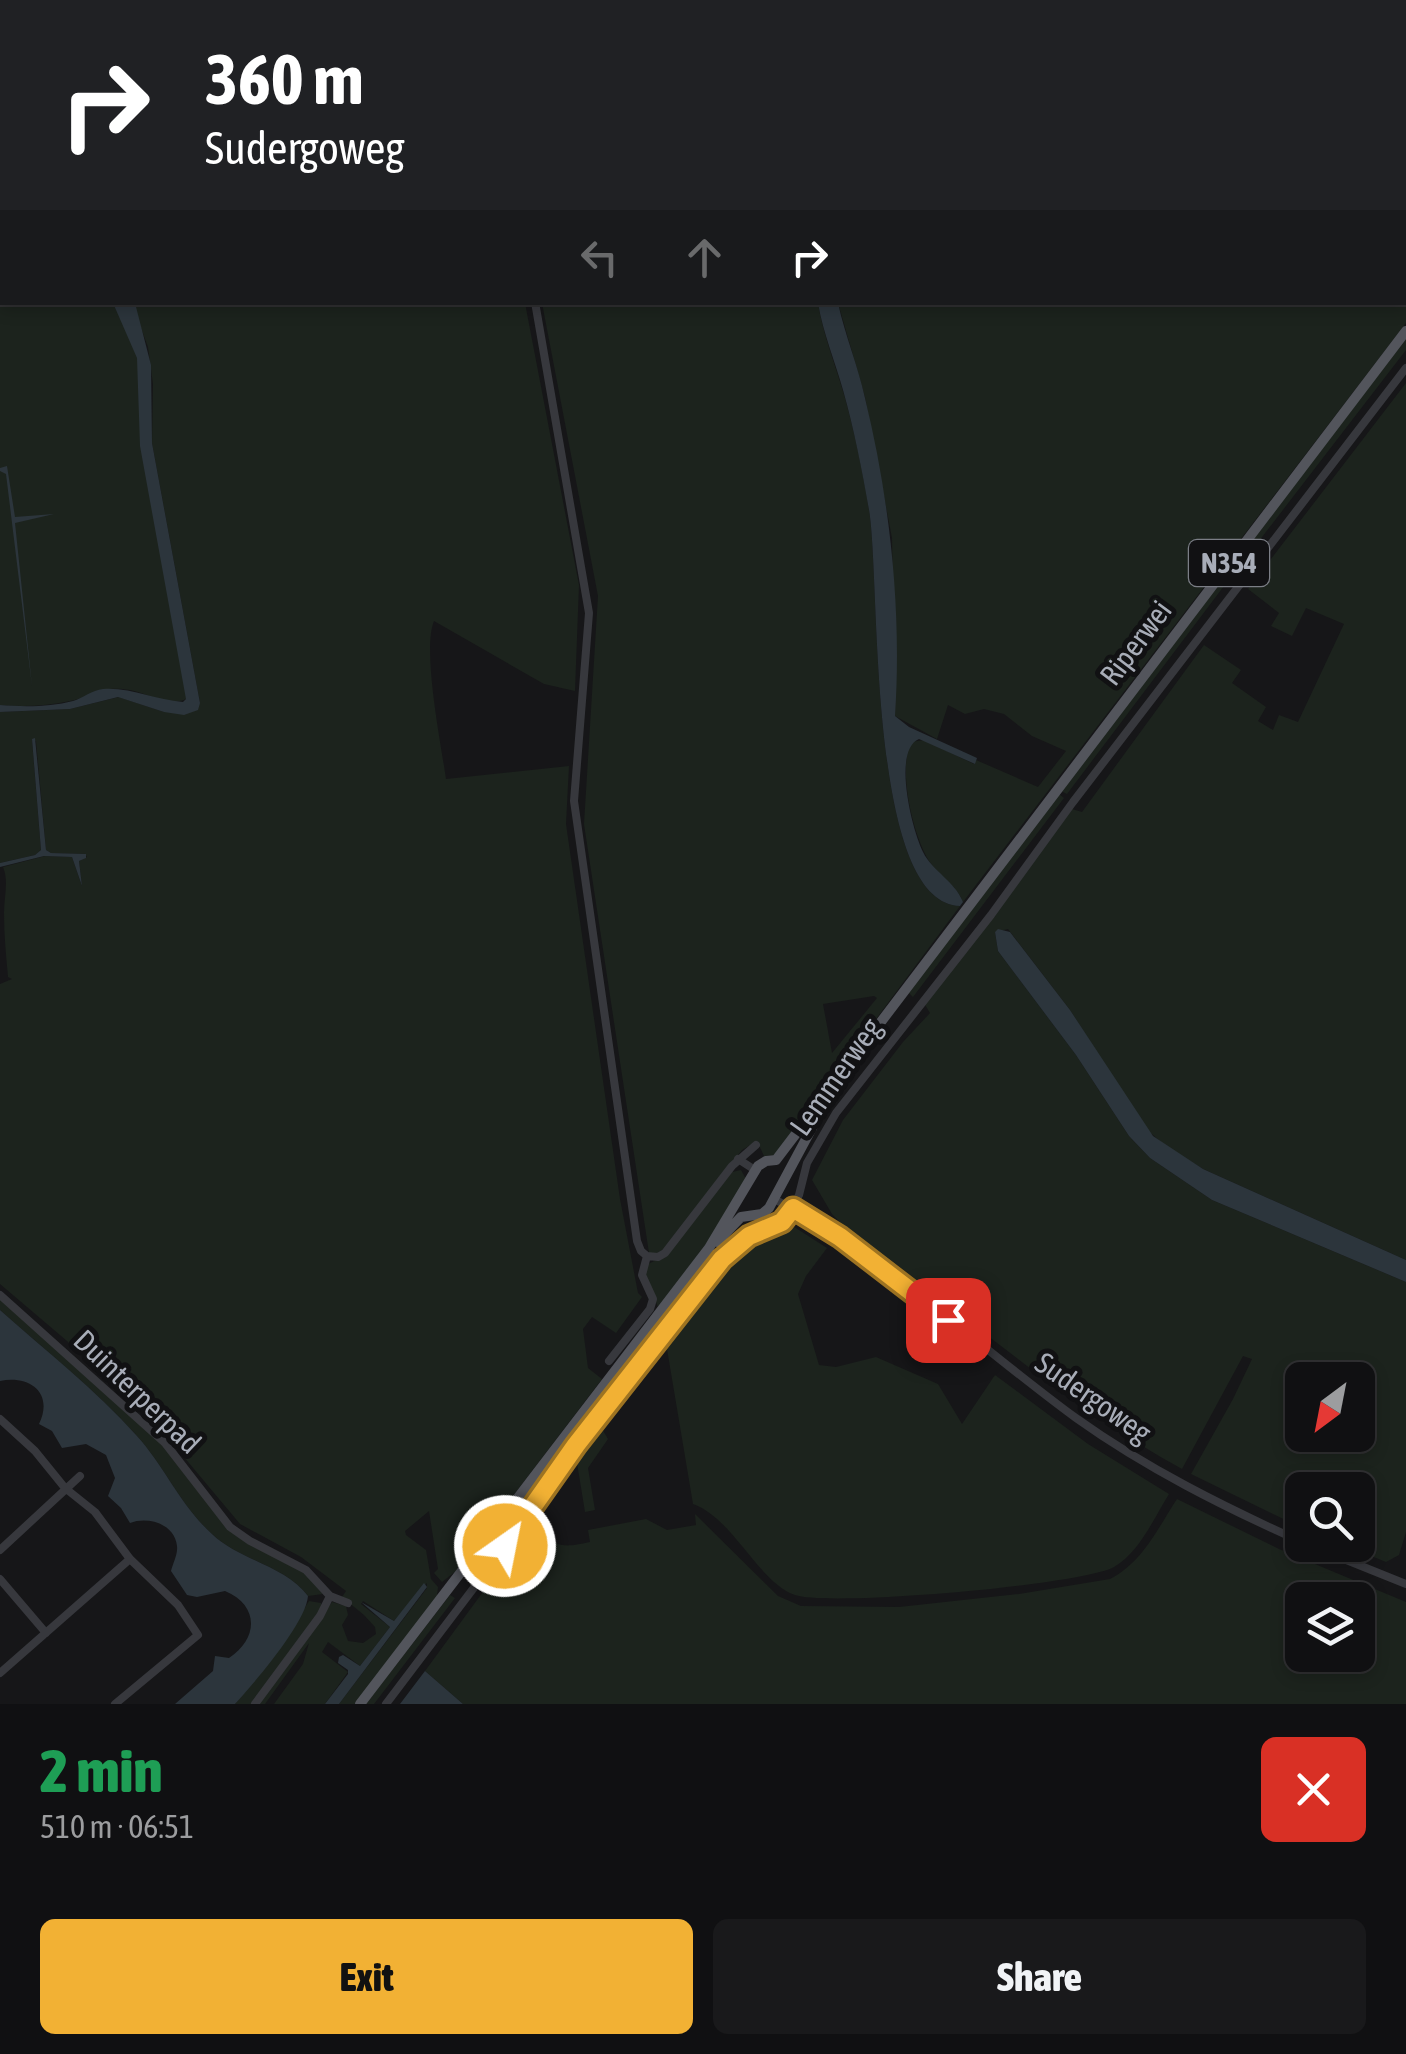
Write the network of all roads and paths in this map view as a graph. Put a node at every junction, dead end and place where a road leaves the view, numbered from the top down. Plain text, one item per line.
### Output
1 (536, 305) edge
2 (1406, 331) edge
3 (1406, 368) edge
4 (1052, 795) joint
5 (1073, 802) joint
6 (834, 1083) junction
7 (756, 1145) dead end
8 (738, 1159) junction
9 (776, 1160) junction
10 (755, 1170) junction
11 (784, 1180) junction
12 (742, 1193) junction
13 (774, 1198) junction
14 (793, 1208) junction
15 (749, 1214) junction
16 (709, 1248) junction
17 (647, 1256) junction
18 (0, 1296) edge
19 (609, 1361) dead end
20 (0, 1420) edge
21 (80, 1476) dead end
22 (65, 1488) junction
23 (1285, 1534) edge
24 (0, 1550) edge
25 (130, 1560) junction
26 (1351, 1562) edge
27 (0, 1579) edge
28 (1406, 1584) edge
29 (330, 1596) junction
30 (348, 1604) dead end
31 (46, 1633) junction
32 (0, 1673) edge
33 (115, 1704) edge
34 (255, 1704) edge
35 (360, 1704) edge
36 (386, 1704) edge

1 - 17 street
2 - 4 main road, Riperwei / N354
3 - 5 street, Riperwei
4 - 6 main road, Lemmerweg / N354
5 - 14 street, Lemmerweg
6 - 9 main road, Lemmerweg / N354
6 - 11 main road, Lemmerweg / N354
7 - 8 street
8 - 10 street
8 - 17 street
9 - 10 main road, N354
9 - 11 main road
10 - 12 main road, N354
11 - 13 main road, N354
12 - 15 main road
12 - 16 main road, N354
13 - 14 street, Sudergoweg
13 - 15 main road, N354
14 - 23 street, Sudergoweg
14 - 36 street
15 - 16 main road, N354
16 - 35 main road, N354
17 - 19 street
18 - 29 street, Duinterperpad
20 - 22 street
21 - 22 street
22 - 24 street
22 - 25 street
25 - 31 street
25 - 33 street
26 - 28 street, Sudergoweg
27 - 31 street
29 - 30 street, Duinterperpad
29 - 34 street
31 - 32 street

